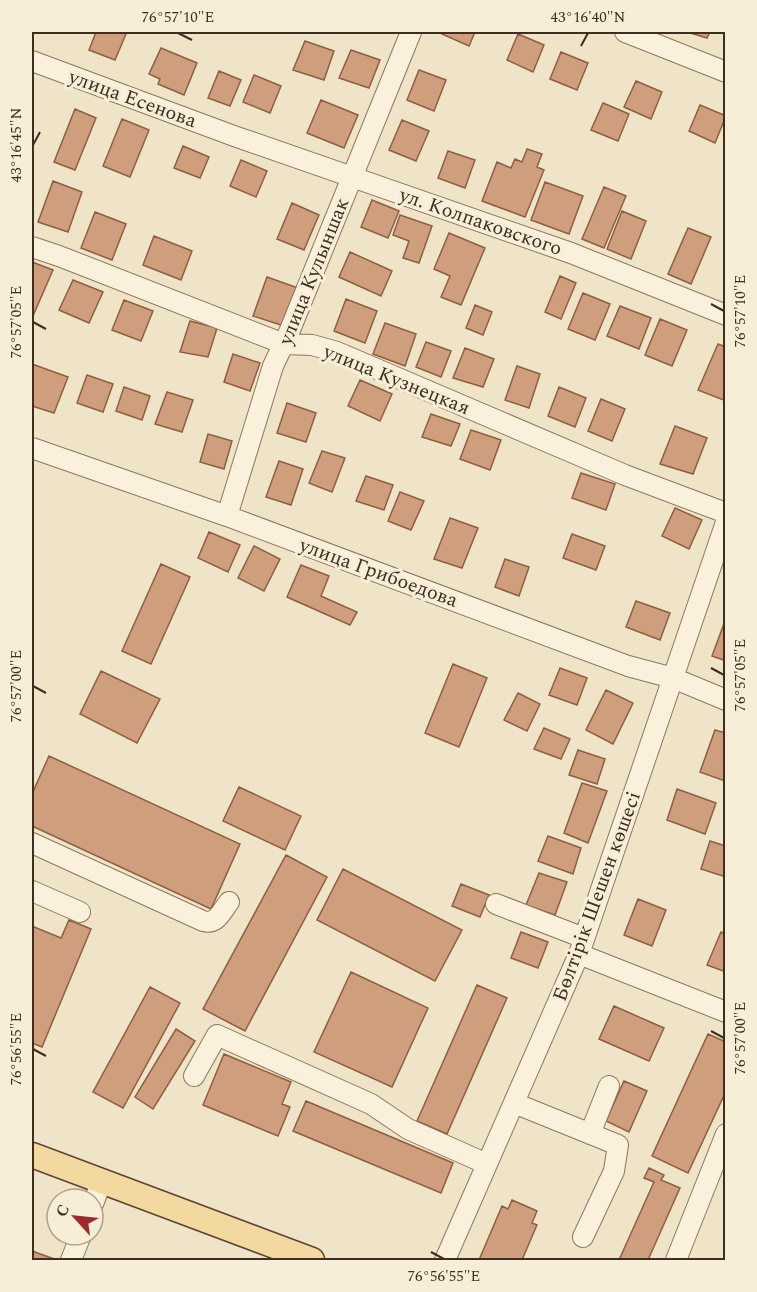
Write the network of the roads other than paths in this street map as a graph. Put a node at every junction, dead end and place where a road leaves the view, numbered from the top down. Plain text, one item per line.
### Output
1 (411, 32) edge
2 (625, 32) edge
3 (32, 61) edge
4 (726, 72) edge
5 (234, 136) joint
6 (353, 176) junction
7 (32, 248) edge
8 (726, 315) edge
9 (284, 344) junction
10 (32, 448) edge
11 (726, 513) edge
12 (227, 516) junction
13 (726, 522) edge
14 (673, 678) junction
15 (726, 700) edge
16 (32, 843) edge
17 (32, 891) edge
18 (229, 902) dead end
19 (496, 904) dead end
20 (80, 912) dead end
21 (582, 946) junction
22 (726, 1012) edge
23 (194, 1076) dead end
24 (609, 1086) dead end
25 (514, 1103) junction
26 (590, 1134) junction
27 (726, 1134) edge
28 (32, 1155) edge
29 (487, 1164) junction
30 (87, 1187) edge
31 (105, 1195) edge
32 (583, 1237) dead end
33 (312, 1260) edge
34 (445, 1260) edge
35 (676, 1260) edge

1 - 6 street, улица Кулыншак
2 - 4 street
3 - 5 street, улица Есенова
5 - 6 street, ул. Kолпаковского
6 - 8 street, ул. Kолпаковского
6 - 9 street, улица Кулыншак
7 - 9 street, улица Кузнецкая
9 - 11 street, улица Кузнецкая
9 - 12 street, улица Кулыншак
10 - 12 street, улица Грибоедова
12 - 14 street, улица Грибоедова
13 - 14 street, Бөлтірік Шешен көшесі
14 - 15 street, улица Грибоедова
14 - 21 street, Бөлтірік Шешен көшесі
16 - 18 street
17 - 20 street
19 - 21 street
21 - 22 street
21 - 25 street, Бөлтірік Шешен көшесі
23 - 29 street
24 - 26 street
25 - 26 street
25 - 29 street, Бөлтірік Шешен көшесі
26 - 32 street
27 - 35 street
28 - 30 main road
29 - 34 street, Бөлтірік Шешен көшесі
31 - 33 main road

